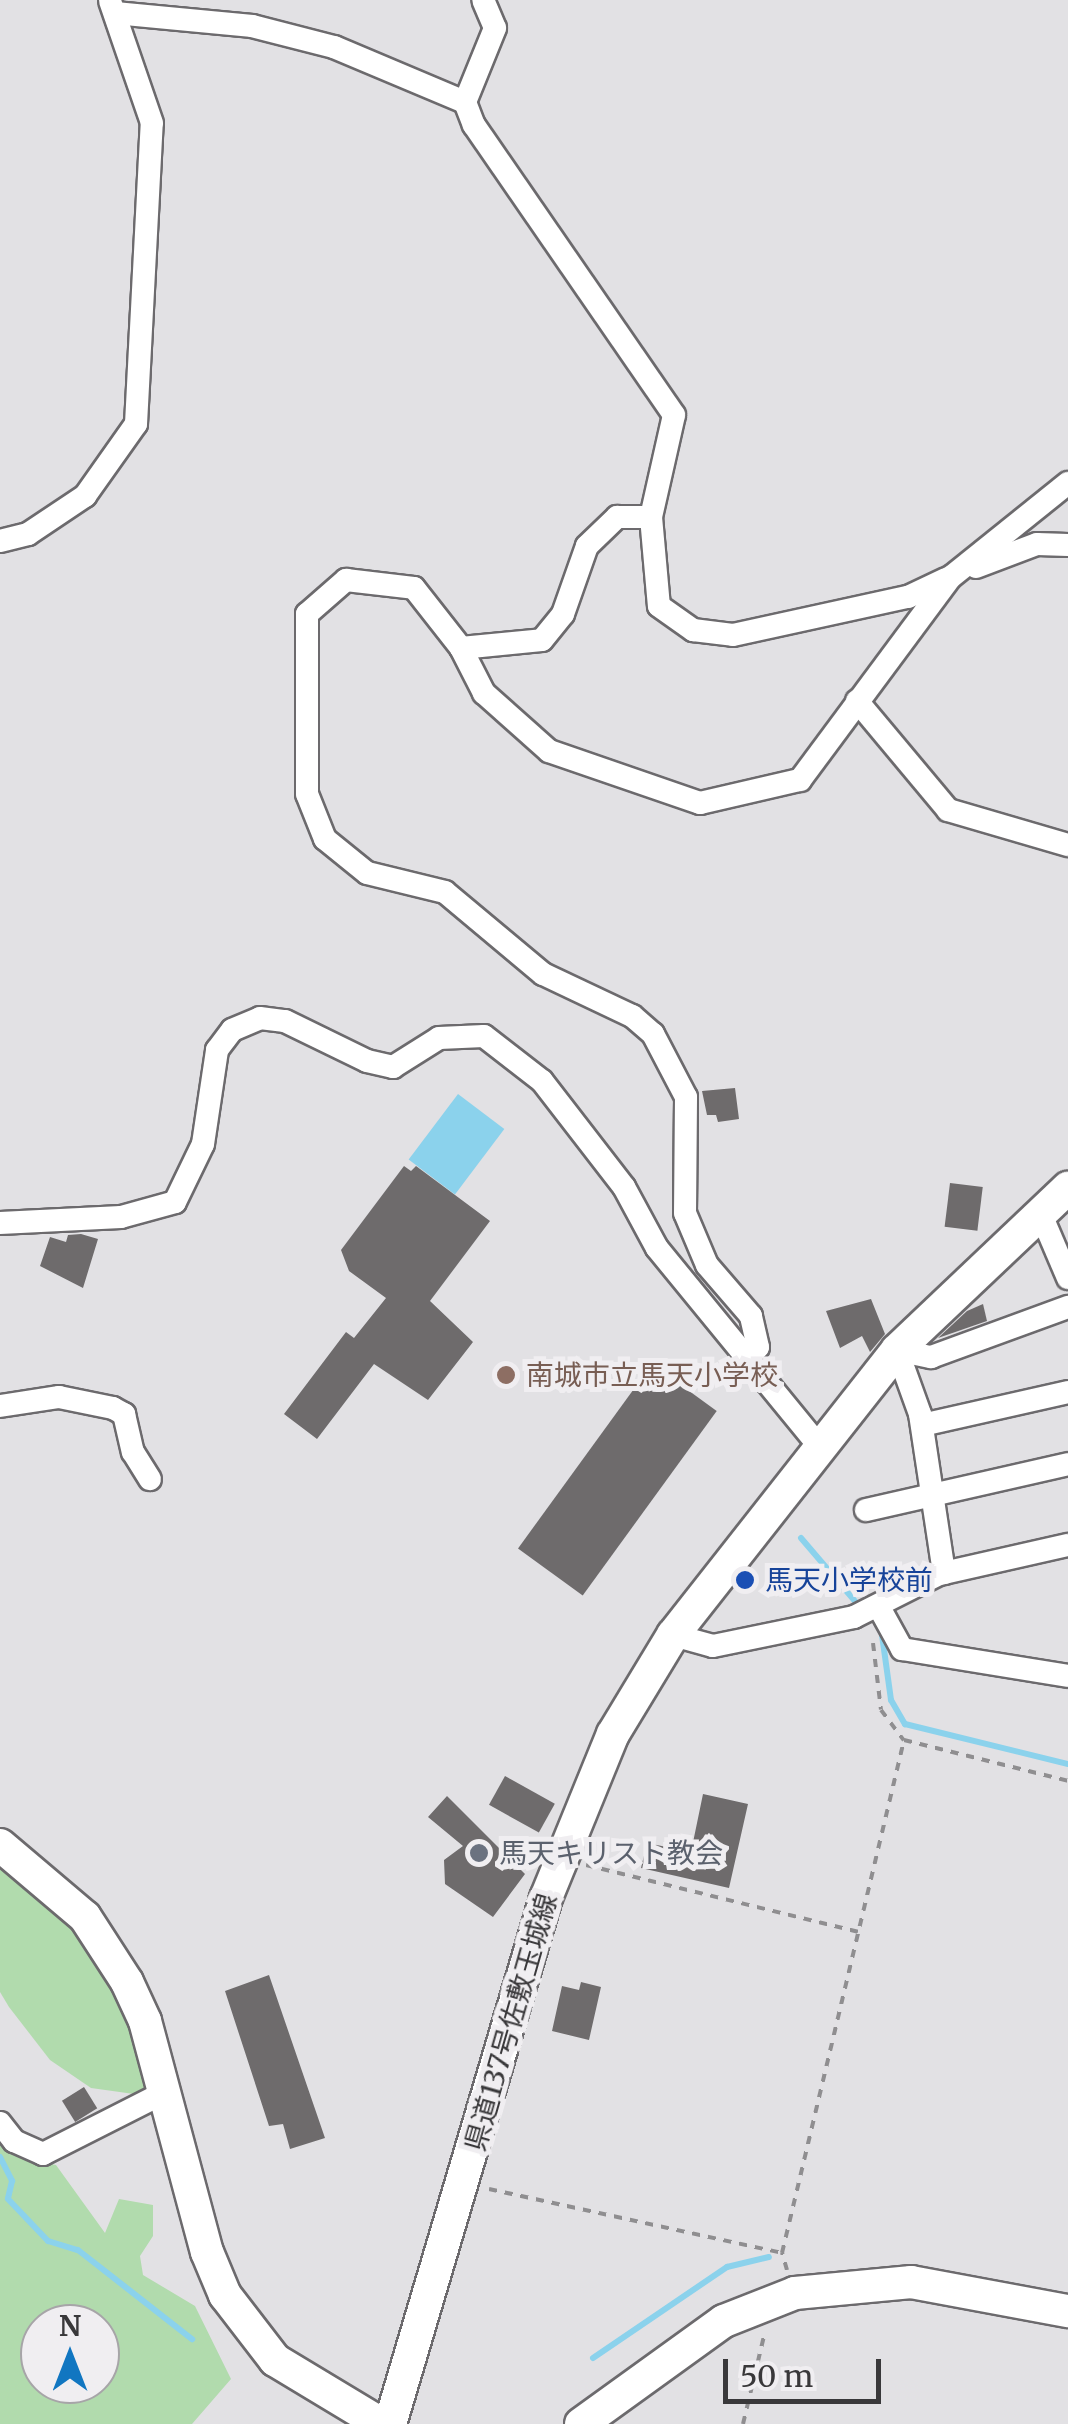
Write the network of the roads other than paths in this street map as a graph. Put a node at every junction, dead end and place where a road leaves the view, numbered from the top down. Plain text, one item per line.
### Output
1 (483, 0) edge
2 (112, 6) edge
3 (465, 102) junction
4 (1068, 482) edge
5 (651, 516) junction
6 (0, 541) edge
7 (1068, 545) edge
8 (951, 577) junction
9 (461, 648) junction
10 (857, 701) junction
11 (1068, 844) edge
12 (1068, 1188) edge
13 (1039, 1210) junction
14 (0, 1223) edge
15 (1068, 1278) edge
16 (1068, 1307) edge
17 (897, 1350) junction
18 (746, 1359) junction
19 (1068, 1392) edge
20 (0, 1406) edge
21 (922, 1425) junction
22 (819, 1446) junction
23 (1068, 1464) edge
24 (150, 1478) dead end
25 (932, 1497) junction
26 (866, 1510) dead end
27 (1068, 1545) edge
28 (944, 1573) junction
29 (880, 1609) junction
30 (673, 1635) junction
31 (1068, 1676) edge
32 (0, 1845) edge
33 (167, 2091) junction
34 (0, 2124) edge
35 (1068, 2311) edge
36 (382, 2424) edge
37 (390, 2424) edge
38 (581, 2424) edge

1 - 3 street
2 - 3 street
2 - 6 street
3 - 5 street
4 - 8 street
5 - 8 street
5 - 9 street
7 - 8 street
8 - 10 street
9 - 10 street
9 - 18 street
10 - 11 street
12 - 13 main road, 県道137号佐敷玉城線
13 - 15 street
13 - 17 main road, 県道137号佐敷玉城線
14 - 18 street
16 - 17 street
17 - 21 street
17 - 22 main road, 県道137号佐敷玉城線
18 - 22 street
19 - 21 street
20 - 24 street
21 - 25 street
22 - 30 main road, 県道137号佐敷玉城線
23 - 25 street
25 - 26 street
25 - 28 street
27 - 28 street
28 - 29 street
29 - 30 street
29 - 31 street
30 - 37 main road, 県道137号佐敷玉城線
32 - 33 main road
33 - 34 street
33 - 36 main road
35 - 38 main road

